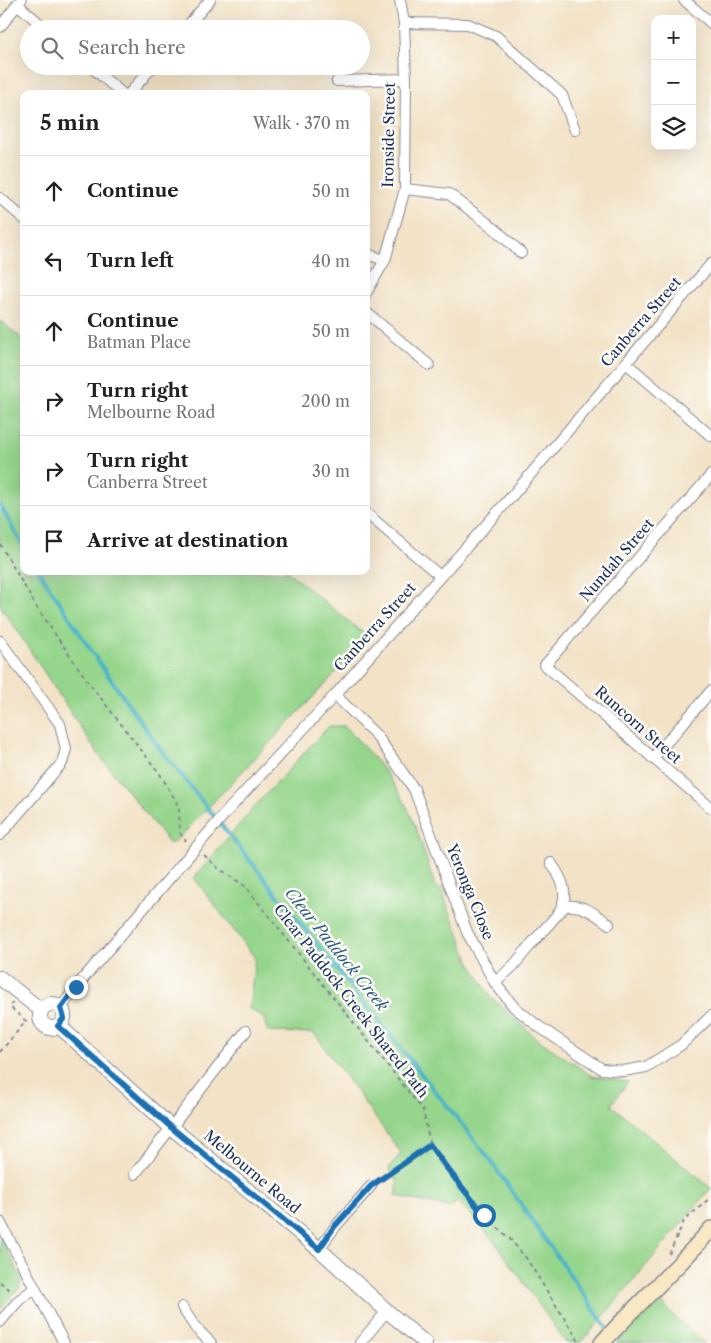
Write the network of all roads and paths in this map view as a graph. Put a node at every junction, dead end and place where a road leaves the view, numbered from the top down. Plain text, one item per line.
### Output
1 (210, 0) edge
2 (400, 0) edge
3 (684, 0) edge
4 (19, 2) edge
5 (37, 20) edge
6 (193, 20) edge
7 (404, 23) junction
8 (711, 23) edge
9 (0, 27) edge
10 (101, 75) edge
11 (146, 75) edge
12 (406, 79) junction
13 (337, 81) dead end
14 (118, 90) edge
15 (133, 90) edge
16 (575, 130) dead end
17 (405, 189) junction
18 (0, 198) edge
19 (20, 216) edge
20 (521, 253) dead end
21 (370, 255) edge
22 (385, 260) junction
23 (711, 264) edge
24 (370, 286) edge
25 (370, 315) edge
26 (626, 363) junction
27 (430, 365) dead end
28 (711, 436) edge
29 (711, 475) edge
30 (370, 515) edge
31 (0, 544) edge
32 (440, 576) junction
33 (0, 641) edge
34 (545, 665) joint
35 (711, 691) edge
36 (334, 695) junction
37 (653, 758) junction
38 (711, 808) edge
39 (0, 835) edge
40 (186, 841) dead end
41 (206, 857) dead end
42 (551, 863) dead end
43 (560, 910) junction
44 (609, 924) dead end
45 (0, 978) edge
46 (495, 983) junction
47 (20, 995) junction
48 (61, 1008) junction
49 (41, 1010) junction
50 (711, 1016) edge
51 (58, 1026) junction
52 (246, 1031) dead end
53 (0, 1052) edge
54 (172, 1128) junction
55 (430, 1145) junction
56 (135, 1174) dead end
57 (371, 1186) joint
58 (711, 1197) edge
59 (0, 1222) edge
60 (711, 1229) edge
61 (319, 1249) junction
62 (667, 1260) dead end
63 (0, 1282) edge
64 (35, 1288) junction
65 (19, 1300) junction
66 (182, 1307) dead end
67 (387, 1311) junction
68 (0, 1322) edge
69 (64, 1343) edge
70 (211, 1343) edge
71 (360, 1343) edge
72 (425, 1343) edge
73 (580, 1343) edge
74 (602, 1343) edge

1 - 6 street
2 - 7 street, Ironside Street
3 - 8 street
4 - 5 street
4 - 9 street
7 - 12 street, Ironside Street
7 - 16 street
10 - 14 street
11 - 15 street
12 - 13 street
12 - 17 street, Ironside Street
17 - 20 street
17 - 22 street, Ironside Street
18 - 19 street
21 - 22 street
22 - 24 street, Ironside Street
23 - 26 street, Canberra Street
25 - 27 street
26 - 28 street
26 - 32 street, Canberra Street
29 - 34 street, Nundah Street
30 - 32 street
31 - 40 path
32 - 36 street, Canberra Street
33 - 39 street
34 - 37 street, Runcorn Street
35 - 37 street
36 - 46 street, Yeronga Close
36 - 48 street, Canberra Street
37 - 38 street, Runcorn Street
41 - 55 path, Clear Paddock Creek Shared Path
42 - 43 street
43 - 44 street
43 - 46 street
45 - 47 street
46 - 50 street, Yeronga Close
47 - 49 street
47 - 53 path
48 - 49 street
48 - 51 street
49 - 51 street
51 - 54 street, Melbourne Road
52 - 54 street
54 - 56 street
54 - 61 street, Melbourne Road
55 - 57 path
55 - 73 path, Clear Paddock Creek Shared Path
57 - 61 street
58 - 62 path
59 - 64 street
60 - 74 main road
61 - 67 street, Melbourne Road
63 - 65 path
64 - 65 street
64 - 69 street
65 - 68 street
66 - 70 street
67 - 71 street
67 - 72 street, Melbourne Road

